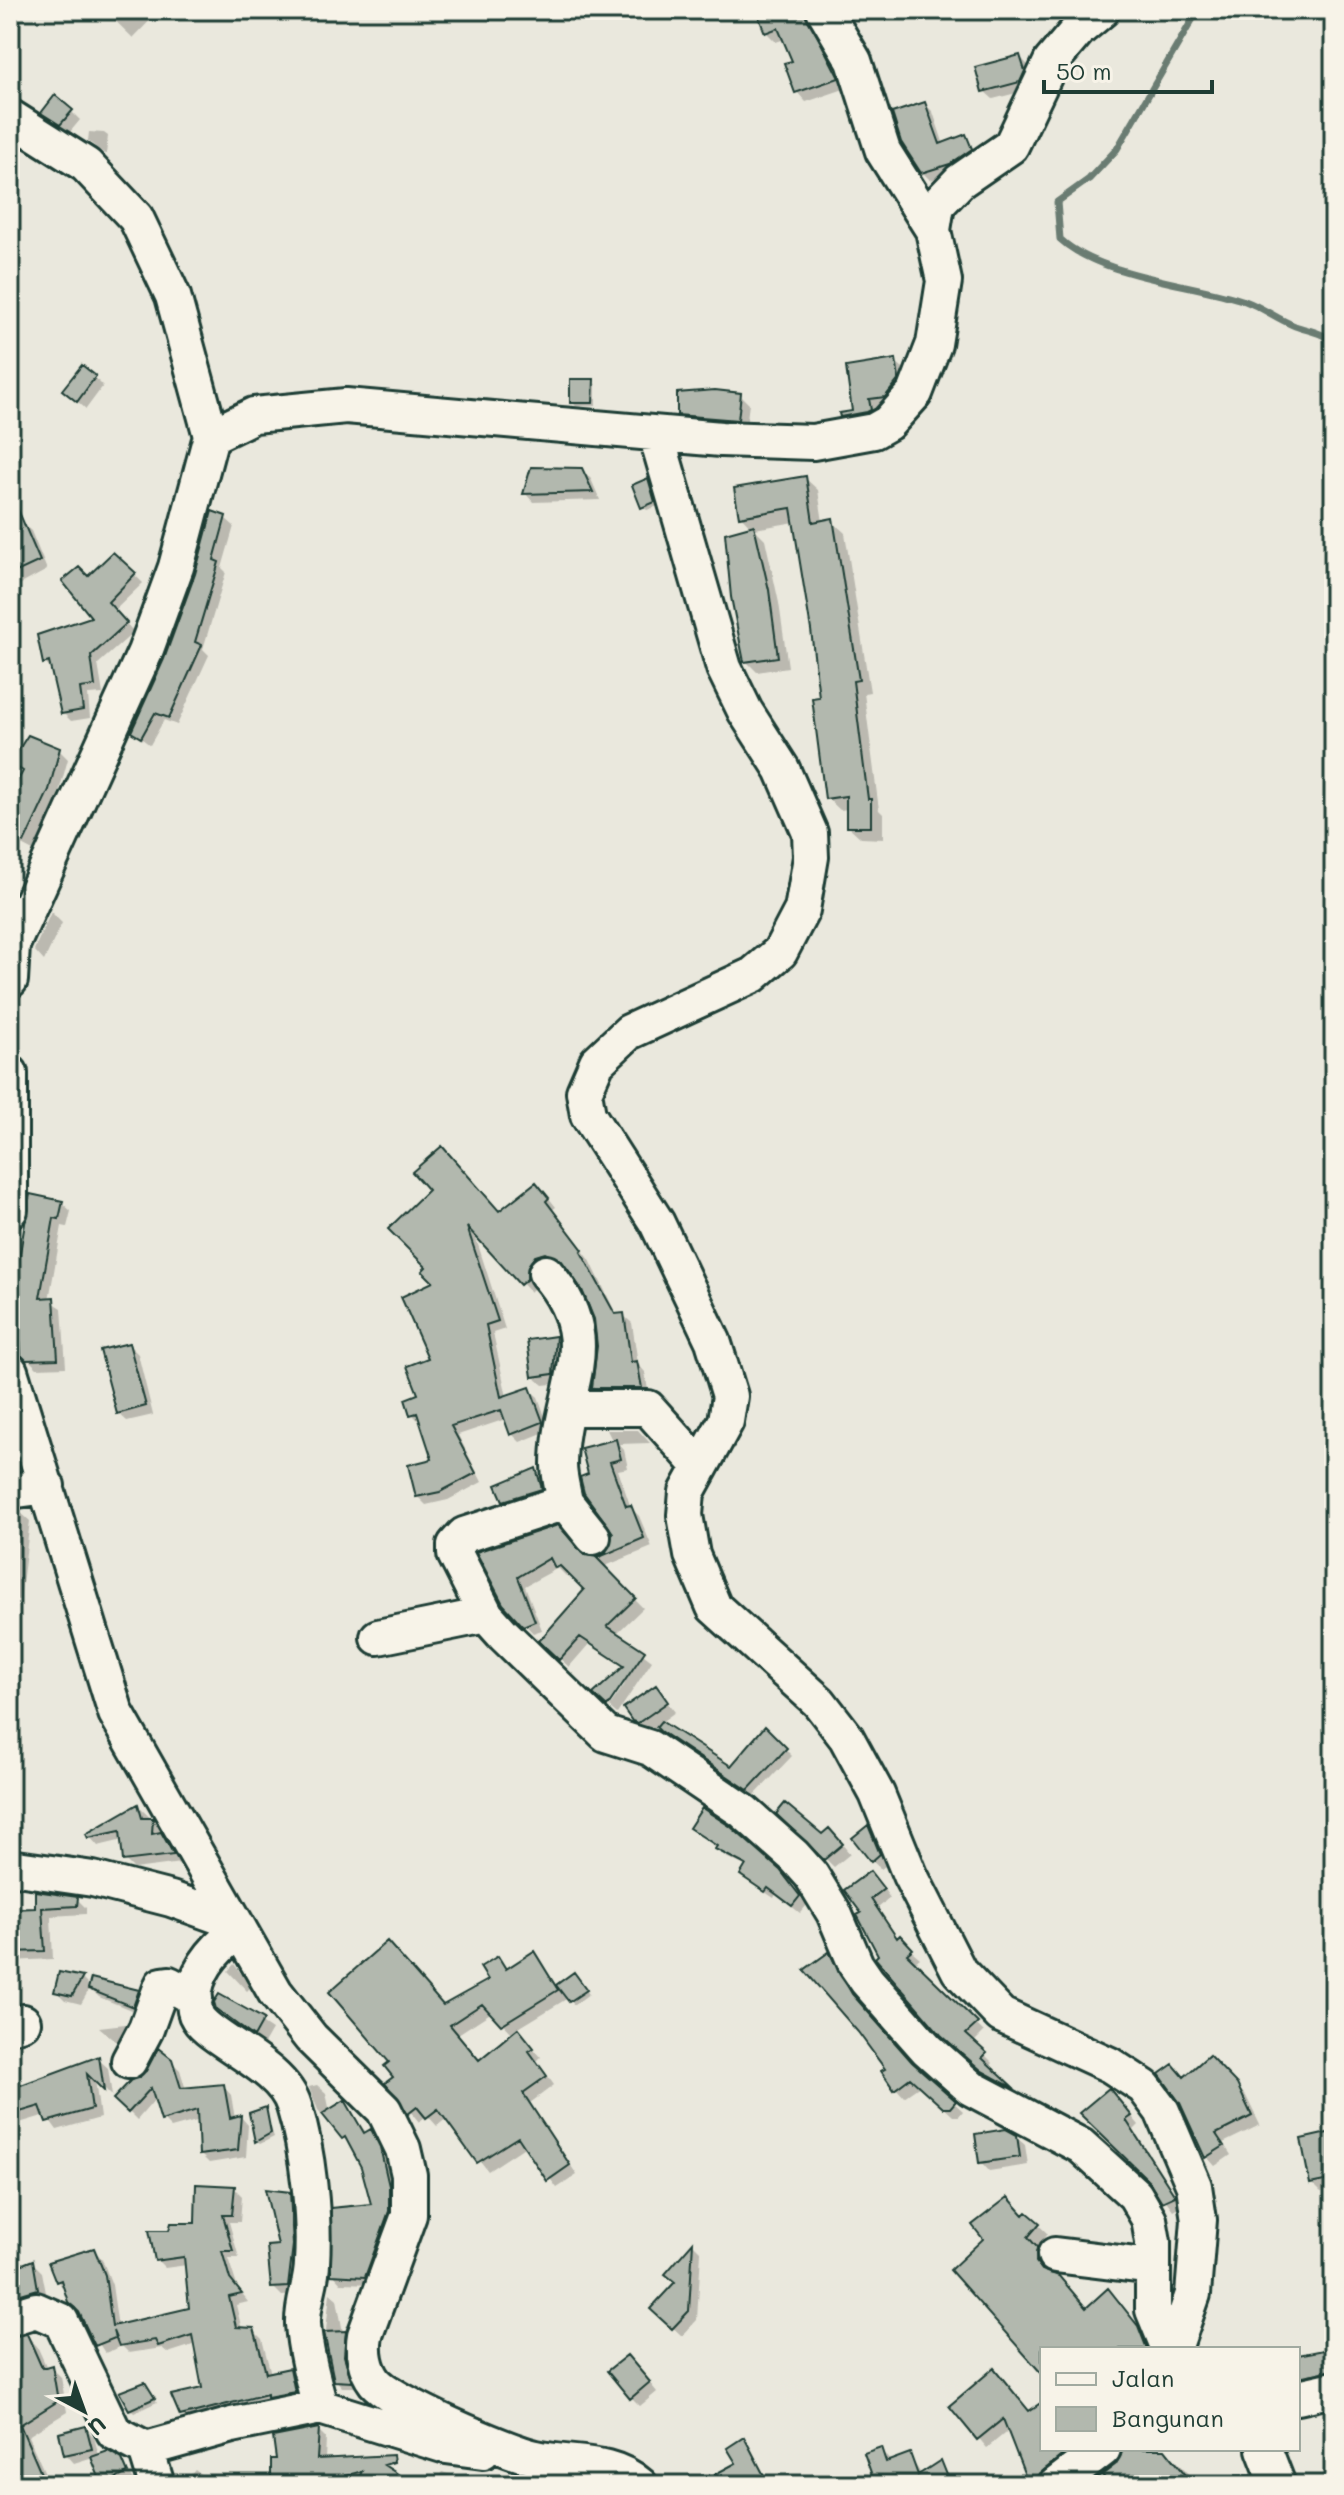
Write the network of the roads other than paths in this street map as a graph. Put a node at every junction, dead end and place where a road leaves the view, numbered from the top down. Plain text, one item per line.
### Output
1 (824, 10) edge
2 (1102, 10) edge
3 (10, 117) edge
4 (933, 230) junction
5 (656, 434) junction
6 (211, 436) junction
7 (11, 945) edge
8 (10, 980) edge
9 (10, 1073) edge
10 (10, 1210) edge
11 (546, 1273) dead end
12 (10, 1371) edge
13 (568, 1408) junction
14 (700, 1466) junction
15 (47, 1486) junction
16 (10, 1491) edge
17 (565, 1502) junction
18 (593, 1537) dead end
19 (486, 1615) junction
20 (378, 1637) dead end
21 (10, 1867) edge
22 (237, 1926) junction
23 (195, 1998) junction
24 (129, 2061) dead end
25 (1055, 2255) dead end
26 (1153, 2267) junction
27 (10, 2318) edge
28 (1170, 2347) edge
29 (1172, 2347) edge
30 (1334, 2389) edge
31 (1300, 2397) edge
32 (320, 2407) junction
33 (146, 2449) junction
34 (1100, 2451) edge
35 (1265, 2451) edge
36 (534, 2458) junction
37 (157, 2485) edge
38 (640, 2485) edge
39 (1056, 2485) edge
40 (1278, 2485) edge

1 - 4 street
2 - 4 street
3 - 6 street
4 - 5 street
5 - 6 street
5 - 14 street
6 - 7 street
7 - 8 street
9 - 10 street
11 - 13 street
12 - 15 street
13 - 14 street
13 - 17 street
14 - 29 street
15 - 16 street
15 - 22 street
17 - 18 street
17 - 19 street
19 - 20 street
19 - 26 street
21 - 22 street
22 - 23 street
22 - 36 street
23 - 24 street
23 - 32 street
25 - 26 street
26 - 28 street
27 - 33 street
30 - 31 street
32 - 33 street
32 - 36 street
33 - 37 street
34 - 39 street
35 - 40 street
36 - 38 street

